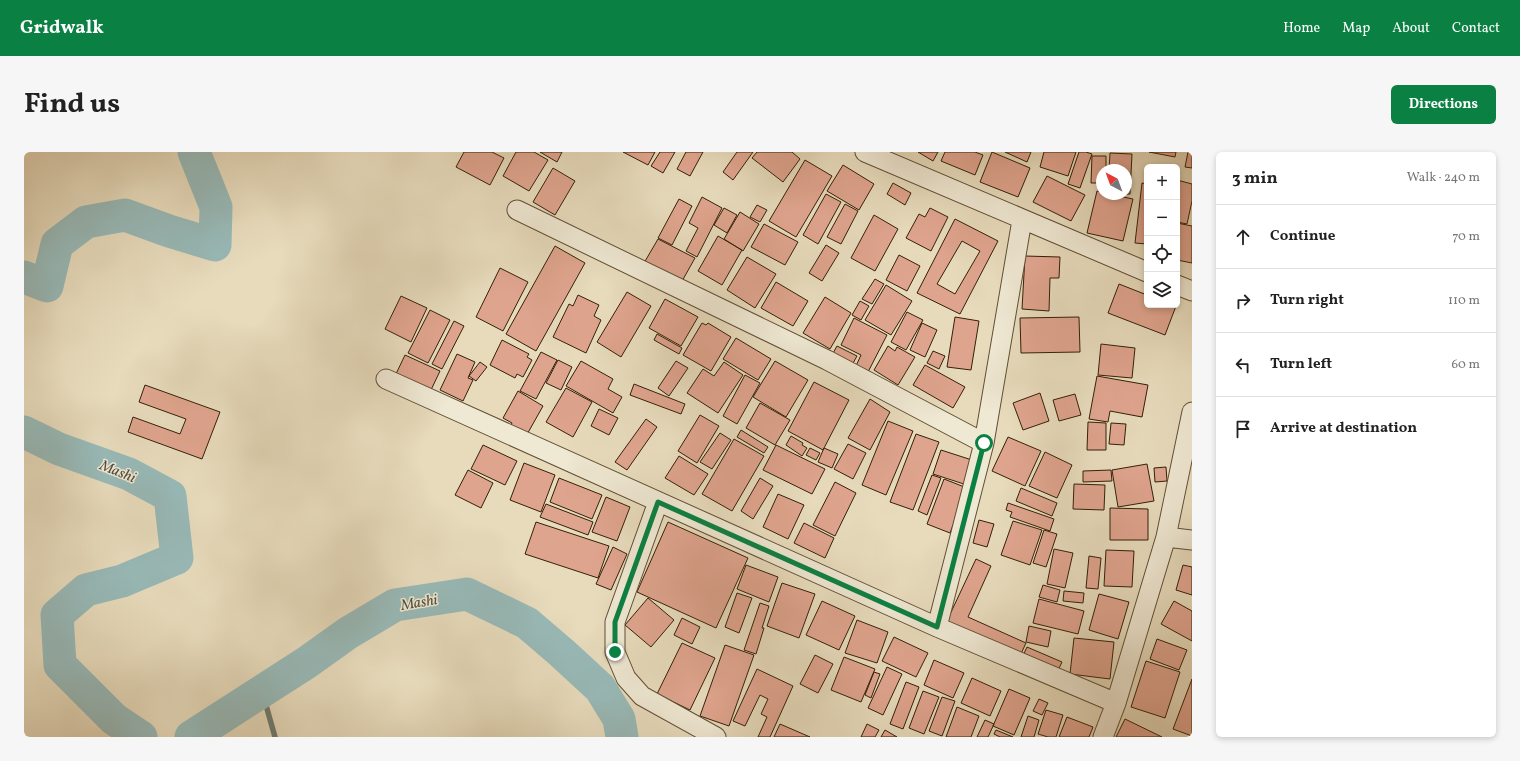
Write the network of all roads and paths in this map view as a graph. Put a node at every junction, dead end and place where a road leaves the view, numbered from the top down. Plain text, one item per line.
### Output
1 (865, 152) edge
2 (517, 210) dead end
3 (1022, 220) junction
4 (1144, 271) edge
5 (1180, 286) edge
6 (1192, 292) edge
7 (386, 379) dead end
8 (1192, 412) edge
9 (984, 443) junction
10 (658, 502) junction
11 (1166, 537) junction
12 (1192, 540) edge
13 (937, 627) junction
14 (1116, 703) junction
15 (716, 737) edge
16 (1103, 737) edge

1 - 3 street
2 - 9 street
3 - 4 street
3 - 9 street
5 - 6 street
7 - 10 street
8 - 11 street
9 - 13 street
10 - 13 street
10 - 15 street
11 - 12 street
11 - 14 street
13 - 14 street
14 - 16 street

